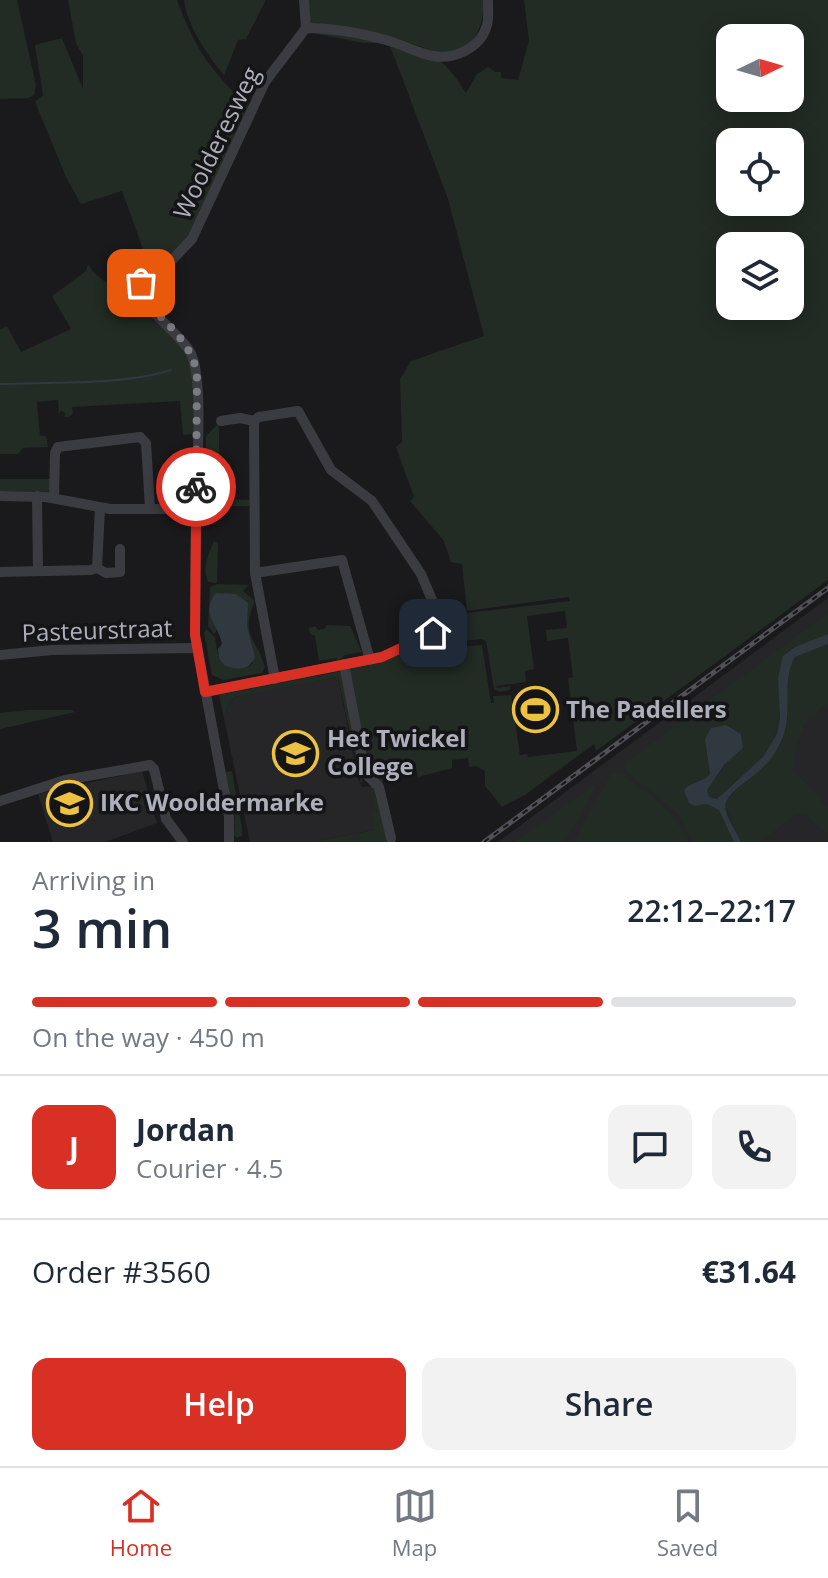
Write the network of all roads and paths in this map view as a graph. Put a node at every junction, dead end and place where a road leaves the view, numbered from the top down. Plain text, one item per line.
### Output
1 (304, 0) edge
2 (488, 0) edge
3 (306, 28) junction
4 (221, 421) dead end
5 (254, 421) junction
6 (0, 496) edge
7 (37, 496) junction
8 (54, 498) junction
9 (100, 508) junction
10 (150, 508) junction
11 (192, 512) junction
12 (120, 549) dead end
13 (97, 568) junction
14 (38, 571) junction
15 (0, 572) edge
16 (255, 573) junction
17 (196, 648) junction
18 (0, 655) edge
19 (370, 660) junction
20 (344, 664) junction
21 (275, 679) junction
22 (205, 692) junction
23 (0, 801) edge
24 (391, 838) dead end
25 (183, 842) edge
26 (229, 842) edge

1 - 3 street
2 - 3 street
3 - 11 street, Woolderesweg
4 - 5 street
5 - 16 street
5 - 19 street
6 - 7 street
7 - 8 street
7 - 14 street
8 - 9 street
8 - 10 street
9 - 10 street
9 - 13 street
10 - 11 street
11 - 17 street, Woolderesweg
12 - 13 street
13 - 14 street
14 - 15 street
16 - 19 street
16 - 21 street
17 - 18 street, Pasteurstraat
17 - 22 street, Woolderesweg
19 - 20 street
20 - 21 street
20 - 24 street
21 - 22 street
22 - 26 street, Woolderesweg
23 - 25 street

